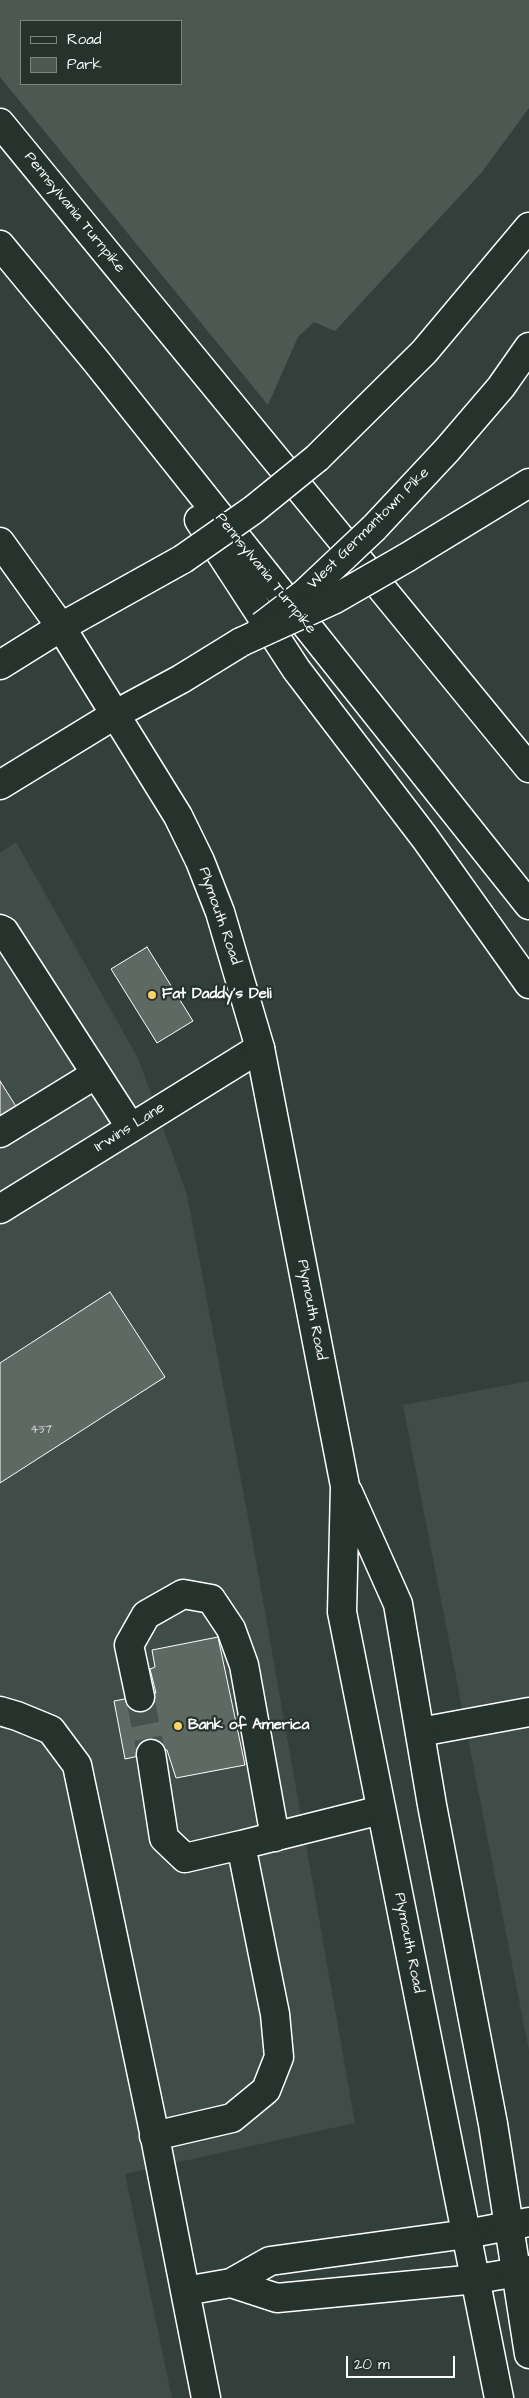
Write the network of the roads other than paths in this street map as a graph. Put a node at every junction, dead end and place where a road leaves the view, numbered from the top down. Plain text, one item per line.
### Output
1 (0, 123) edge
2 (529, 228) edge
3 (0, 245) edge
4 (529, 347) edge
5 (96, 361) junction
6 (529, 483) edge
7 (0, 542) edge
8 (61, 627) junction
9 (241, 642) junction
10 (0, 665) edge
11 (116, 714) junction
12 (529, 768) edge
13 (0, 785) edge
14 (529, 905) edge
15 (0, 929) edge
16 (529, 984) edge
17 (260, 1048) junction
18 (96, 1074) junction
19 (131, 1128) junction
20 (0, 1133) edge
21 (0, 1209) edge
22 (345, 1486) junction
23 (140, 1696) tunnel mouth
24 (0, 1711) edge
25 (529, 1712) edge
26 (420, 1732) junction
27 (151, 1754) tunnel mouth
28 (382, 1810) junction
29 (275, 1837) junction
30 (241, 1846) junction
31 (154, 2136) junction
32 (519, 2224) edge
33 (467, 2234) junction
34 (522, 2272) edge
35 (477, 2280) junction
36 (231, 2283) junction
37 (185, 2291) junction
38 (529, 2354) edge
39 (206, 2398) edge
40 (499, 2398) edge

1 - 12 main road, Pennsylvania Turnpike
2 - 8 main road, bridge
3 - 5 main road, Pennsylvania Turnpike
4 - 9 main road, West Germantown Pike, bridge
5 - 14 main road, Pennsylvania Turnpike
5 - 16 main road
6 - 9 main road, bridge
7 - 8 main road, Plymouth Road
8 - 10 main road
8 - 11 main road, Plymouth Road
9 - 11 main road, West Germantown Pike
11 - 13 main road, West Germantown Pike
11 - 17 main road, Plymouth Road
15 - 18 main road
17 - 19 main road, Irwins Lane
17 - 22 main road, Plymouth Road
18 - 19 main road
18 - 20 main road
19 - 21 main road, Irwins Lane
22 - 26 main road, Plymouth Road
22 - 28 main road, Plymouth Road
23 - 29 main road
24 - 31 main road
25 - 26 main road
26 - 32 main road, Plymouth Road
27 - 30 main road
28 - 29 main road
28 - 33 main road, Plymouth Road
29 - 30 main road
30 - 31 main road
31 - 37 main road
32 - 33 main road
32 - 34 main road, Plymouth Road
33 - 35 main road, Plymouth Road
33 - 36 main road
34 - 35 main road
34 - 38 main road, Plymouth Road
35 - 36 main road
35 - 40 main road, Plymouth Road
36 - 37 main road
37 - 39 main road

